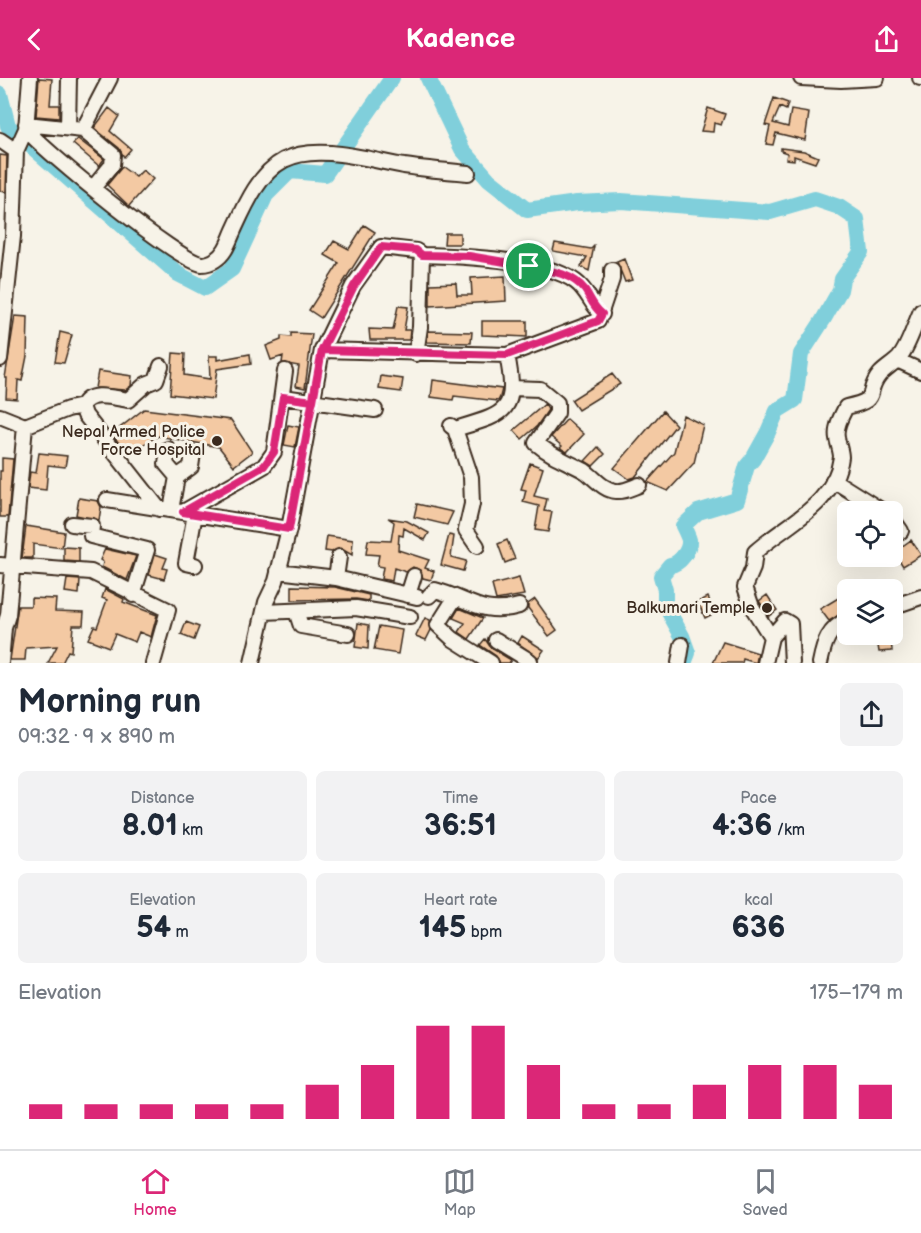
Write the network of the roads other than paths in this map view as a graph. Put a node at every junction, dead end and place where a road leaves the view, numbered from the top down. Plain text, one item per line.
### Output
1 (30, 78) edge
2 (69, 78) edge
3 (110, 78) edge
4 (801, 78) edge
5 (877, 78) edge
6 (26, 128) junction
7 (68, 128) junction
8 (83, 130) junction
9 (0, 140) edge
10 (16, 148) junction
11 (468, 173) dead end
12 (93, 188) junction
13 (422, 255) junction
14 (612, 270) dead end
15 (921, 311) edge
16 (602, 314) junction
17 (322, 350) junction
18 (416, 354) junction
19 (507, 355) junction
20 (0, 359) edge
21 (897, 360) junction
22 (161, 366) dead end
23 (285, 371) dead end
24 (921, 371) edge
25 (511, 388) junction
26 (283, 397) junction
27 (313, 401) junction
28 (82, 406) junction
29 (375, 410) dead end
30 (0, 416) edge
31 (25, 426) junction
32 (168, 449) dead end
33 (193, 453) dead end
34 (177, 477) junction
35 (833, 480) junction
36 (639, 485) dead end
37 (106, 500) dead end
38 (866, 501) edge
39 (177, 511) junction
40 (72, 524) dead end
41 (289, 529) junction
42 (477, 546) dead end
43 (339, 557) dead end
44 (5, 565) edge
45 (195, 565) dead end
46 (278, 571) junction
47 (414, 576) dead end
48 (336, 578) junction
49 (133, 595) junction
50 (418, 596) junction
51 (921, 597) edge
52 (455, 598) junction
53 (903, 603) edge
54 (519, 606) dead end
55 (296, 611) junction
56 (264, 612) junction
57 (4, 615) edge
58 (410, 617) dead end
59 (837, 627) edge
60 (348, 634) dead end
61 (771, 637) junction
62 (496, 640) dead end
63 (682, 645) dead end
64 (1, 663) edge
65 (153, 663) edge
66 (252, 663) edge
67 (491, 663) edge
68 (528, 663) edge
69 (679, 663) edge
70 (765, 663) edge
71 (792, 663) edge
72 (820, 663) edge

1 - 6 street
2 - 7 street
3 - 8 street
4 - 5 street
6 - 7 street
6 - 10 street
6 - 12 street
7 - 8 street
8 - 12 street
9 - 10 street
10 - 20 street
11 - 12 street
13 - 16 street
13 - 17 street
13 - 18 street
14 - 16 street
15 - 21 street
16 - 19 street
17 - 18 street
17 - 27 street
18 - 19 street
19 - 25 street
21 - 24 street
21 - 35 street
22 - 28 street
23 - 26 street
25 - 36 street
25 - 42 street
26 - 27 street
26 - 39 street
27 - 29 street
27 - 41 street
28 - 31 street
28 - 39 street
30 - 31 street
31 - 44 street
32 - 34 street
33 - 34 street
34 - 39 street
35 - 38 street
35 - 61 street
37 - 39 street
39 - 41 street
39 - 45 street
40 - 49 street
41 - 46 street
43 - 48 street
44 - 49 street
44 - 57 street
46 - 48 street
46 - 56 street
47 - 50 street
48 - 50 street
49 - 65 street
50 - 52 street
51 - 53 street
52 - 54 street
52 - 67 street
55 - 56 street
55 - 58 street
55 - 60 street
56 - 66 street
57 - 64 street
59 - 72 street
61 - 70 street
61 - 71 street
62 - 68 street
63 - 69 street

